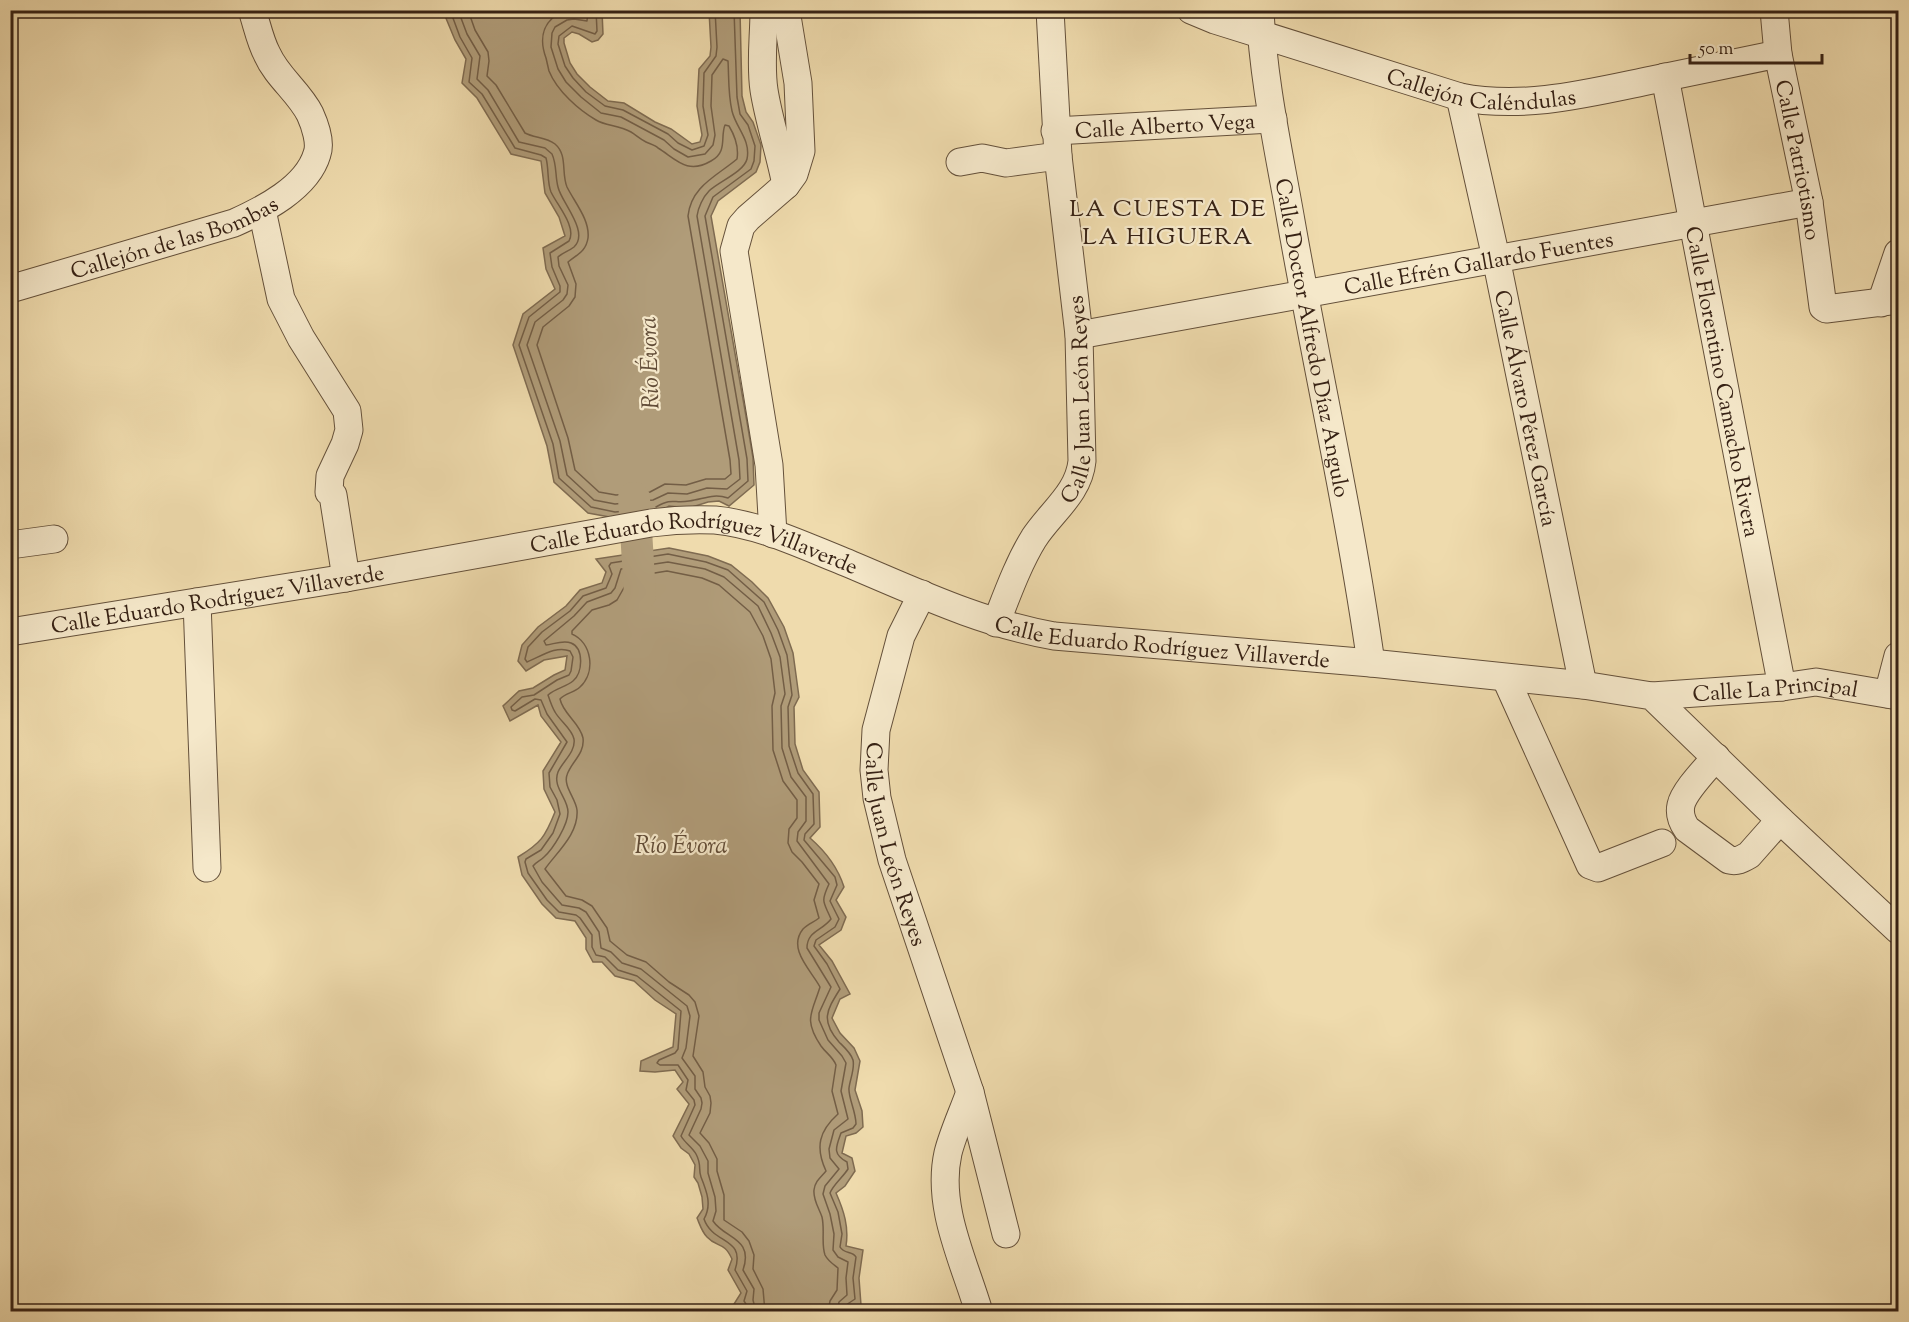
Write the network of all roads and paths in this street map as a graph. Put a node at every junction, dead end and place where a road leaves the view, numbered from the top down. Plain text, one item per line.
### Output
1 (252, 10) edge
2 (764, 10) edge
3 (786, 10) edge
4 (1050, 10) edge
5 (1191, 10) edge
6 (1774, 10) edge
7 (1260, 22) edge
8 (1778, 54) junction
9 (1665, 77) junction
10 (1460, 96) junction
11 (1273, 119) junction
12 (1056, 143) junction
13 (960, 162) dead end
14 (786, 185) junction
15 (1809, 202) junction
16 (262, 210) junction
17 (1692, 223) junction
18 (1899, 253) edge
19 (1496, 258) junction
20 (10, 289) edge
21 (1304, 294) junction
22 (1890, 301) edge
23 (1079, 335) junction
24 (773, 534) junction
25 (54, 539) dead end
26 (10, 545) edge
27 (346, 578) junction
28 (922, 594) junction
29 (197, 602) junction
30 (996, 623) junction
31 (10, 632) edge
32 (1899, 656) edge
33 (1371, 663) junction
34 (1506, 679) junction
35 (1583, 685) junction
36 (1782, 687) junction
37 (1893, 695) edge
38 (1652, 696) junction
39 (1716, 757) junction
40 (1780, 820) junction
41 (1662, 843) dead end
42 (207, 868) dead end
43 (1890, 922) edge
44 (970, 1092) junction
45 (1006, 1234) dead end
46 (979, 1311) edge

1 - 16 street, Callejón de las Bombas
2 - 14 street
3 - 14 street
4 - 12 street, Calle Juan León Reyes
5 - 7 street, Callejón Caléndulas
6 - 8 street, Calle Patriotismo
7 - 10 street, Callejón Caléndulas
7 - 11 street, Calle Doctor Alfredo Díaz Angulo
8 - 9 street, Callejón Caléndulas
8 - 15 street, Calle Patriotismo
9 - 10 street, Callejón Caléndulas
9 - 17 street, Calle Florentino Camacho Rivera
10 - 19 street, Calle Álvaro Pérez García
11 - 12 street, Calle Alberto Vega
11 - 21 street, Calle Doctor Alfredo Díaz Angulo
12 - 13 street, Calle Alberto Vega
12 - 23 street, Calle Juan León Reyes
14 - 24 street
15 - 17 street, Calle Efrén Gallardo Fuentes
15 - 22 street, Calle Patriotismo
16 - 20 street, Callejón de las Bombas
16 - 27 street
17 - 19 street, Calle Efrén Gallardo Fuentes
17 - 36 street, Calle Florentino Camacho Rivera
18 - 22 street
19 - 21 street, Calle Efrén Gallardo Fuentes
19 - 35 street, Calle Álvaro Pérez García
21 - 23 street, Calle Efrén Gallardo Fuentes
21 - 33 street, Calle Doctor Alfredo Díaz Angulo
23 - 30 street, Calle Juan León Reyes
24 - 27 street, Calle Eduardo Rodríguez Villaverde
24 - 28 street, Calle Eduardo Rodríguez Villaverde
25 - 26 street
27 - 29 street, Calle Eduardo Rodríguez Villaverde
28 - 30 street, Calle Eduardo Rodríguez Villaverde
28 - 44 street, Calle Juan León Reyes
29 - 31 street, Calle Eduardo Rodríguez Villaverde
29 - 42 street
30 - 33 street, Calle Eduardo Rodríguez Villaverde
32 - 37 street
33 - 34 street, Calle Eduardo Rodríguez Villaverde
34 - 35 street, Calle La Principal
34 - 41 street
35 - 38 street, Calle La Principal
36 - 37 street, Calle La Principal
36 - 38 street, Calle La Principal
38 - 39 street
39 - 40 street
39 - 40 street
40 - 43 street
44 - 45 street, Calle Juan León Reyes
44 - 46 street

